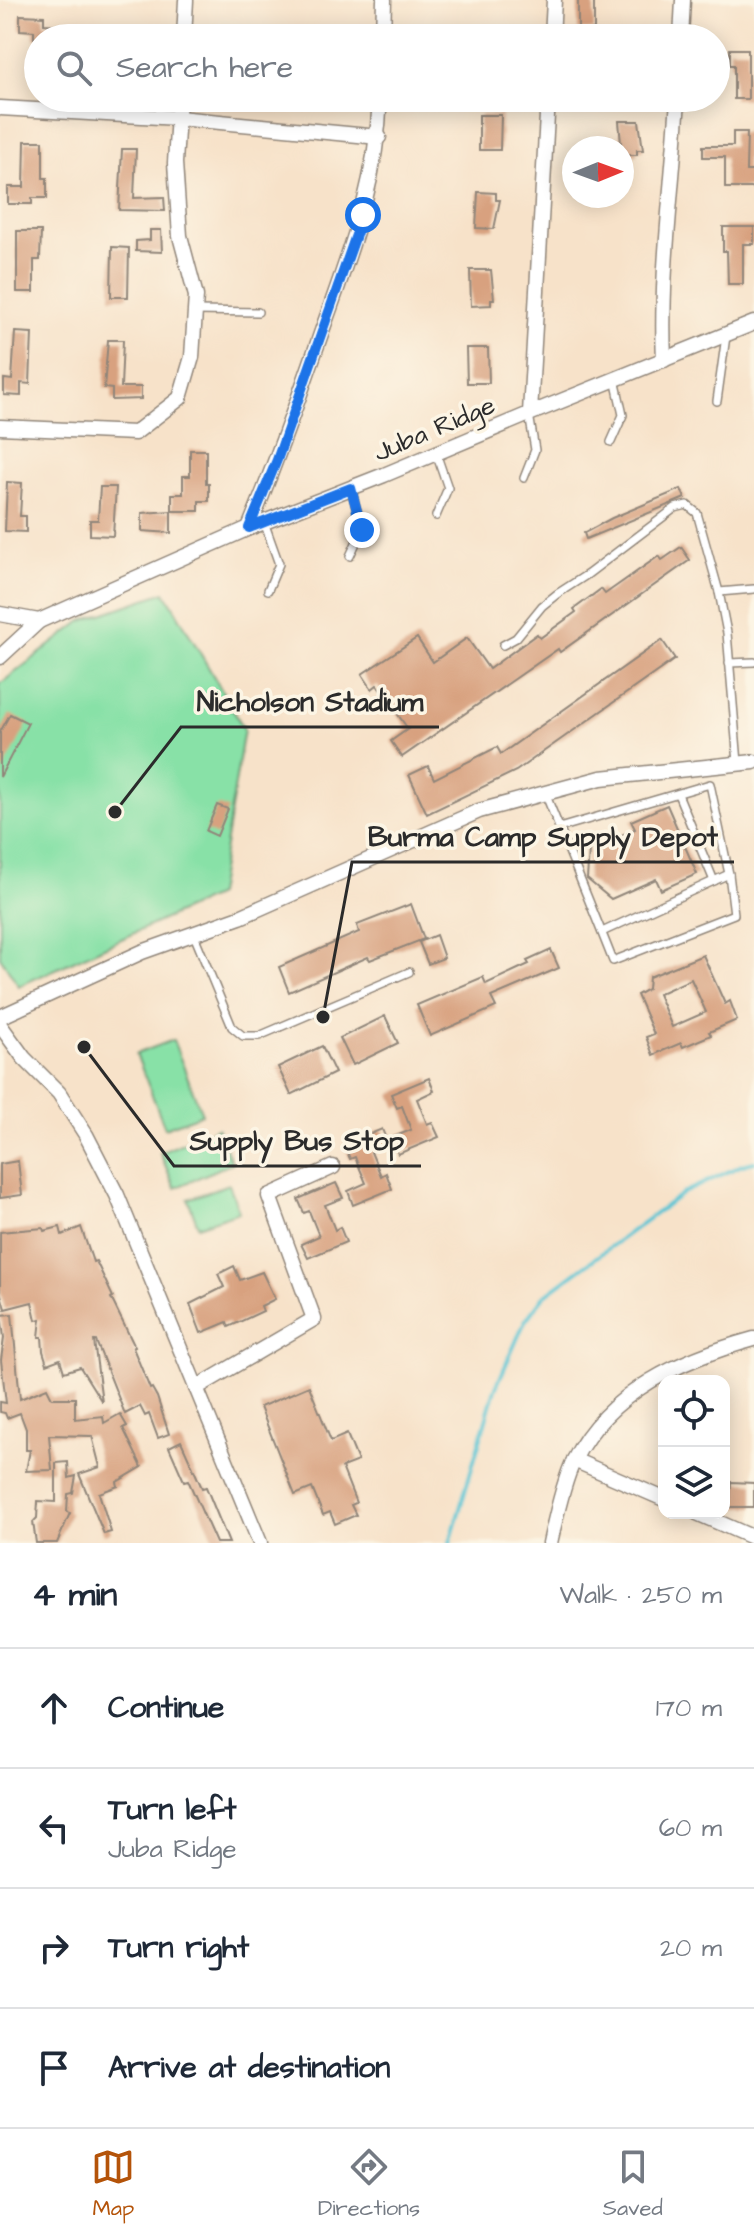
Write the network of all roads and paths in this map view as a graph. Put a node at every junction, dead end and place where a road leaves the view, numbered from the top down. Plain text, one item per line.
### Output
1 (186, 0) edge
2 (384, 0) edge
3 (554, 0) edge
4 (683, 0) edge
5 (185, 24) edge
6 (383, 24) edge
7 (553, 24) edge
8 (682, 24) edge
9 (0, 108) edge
10 (24, 109) edge
11 (71, 112) edge
12 (178, 112) edge
13 (380, 112) edge
14 (547, 112) edge
15 (677, 112) edge
16 (178, 118) junction
17 (379, 137) junction
18 (194, 311) junction
19 (258, 312) dead end
20 (754, 323) edge
21 (727, 334) junction
22 (664, 360) junction
23 (615, 379) junction
24 (717, 401) dead end
25 (530, 413) junction
26 (0, 427) edge
27 (611, 442) dead end
28 (436, 453) junction
29 (524, 478) dead end
30 (351, 488) junction
31 (436, 516) dead end
32 (264, 522) junction
33 (249, 528) junction
34 (350, 556) dead end
35 (754, 589) edge
36 (268, 590) dead end
37 (719, 592) junction
38 (0, 614) edge
39 (39, 621) junction
40 (503, 645) dead end
41 (0, 657) edge
42 (754, 662) edge
43 (729, 663) junction
44 (754, 762) edge
45 (738, 763) junction
46 (545, 793) junction
47 (678, 794) junction
48 (559, 828) junction
49 (729, 874) junction
50 (714, 881) junction
51 (602, 932) junction
52 (194, 935) junction
53 (409, 972) dead end
54 (0, 1017) edge
55 (0, 1025) edge
56 (5, 1042) edge
57 (333, 1167) dead end
58 (754, 1339) edge
59 (196, 1388) junction
60 (574, 1460) junction
61 (658, 1496) edge
62 (711, 1519) edge
63 (754, 1538) edge
64 (260, 1543) edge
65 (550, 1543) edge

1 - 5 street
2 - 6 street
3 - 7 street
4 - 8 street
9 - 10 street
11 - 16 street
12 - 16 street
13 - 17 street
14 - 25 street
15 - 22 street
16 - 17 street
16 - 18 street
17 - 33 street
18 - 19 lane
18 - 26 street
20 - 21 street, Juba Ridge
21 - 22 street, Juba Ridge
21 - 24 lane
22 - 23 street, Juba Ridge
23 - 25 street, Juba Ridge
23 - 27 lane
25 - 28 street, Juba Ridge
25 - 29 lane
28 - 30 street, Juba Ridge
28 - 31 lane
30 - 32 street, Juba Ridge
30 - 34 lane
32 - 33 street, Juba Ridge
32 - 36 lane
33 - 39 street, Juba Ridge
35 - 37 lane
37 - 40 lane
37 - 43 lane
38 - 39 street
39 - 41 street, Juba Ridge
42 - 43 lane
43 - 45 lane
44 - 45 street
45 - 46 street
46 - 48 lane
46 - 52 street
47 - 48 lane
47 - 49 lane
47 - 50 lane
48 - 51 lane
49 - 50 lane
49 - 51 lane
50 - 51 lane
52 - 53 lane
52 - 54 street
55 - 56 street
56 - 59 street
57 - 59 street
58 - 60 street
59 - 64 street
60 - 61 street
60 - 65 street
62 - 63 street

